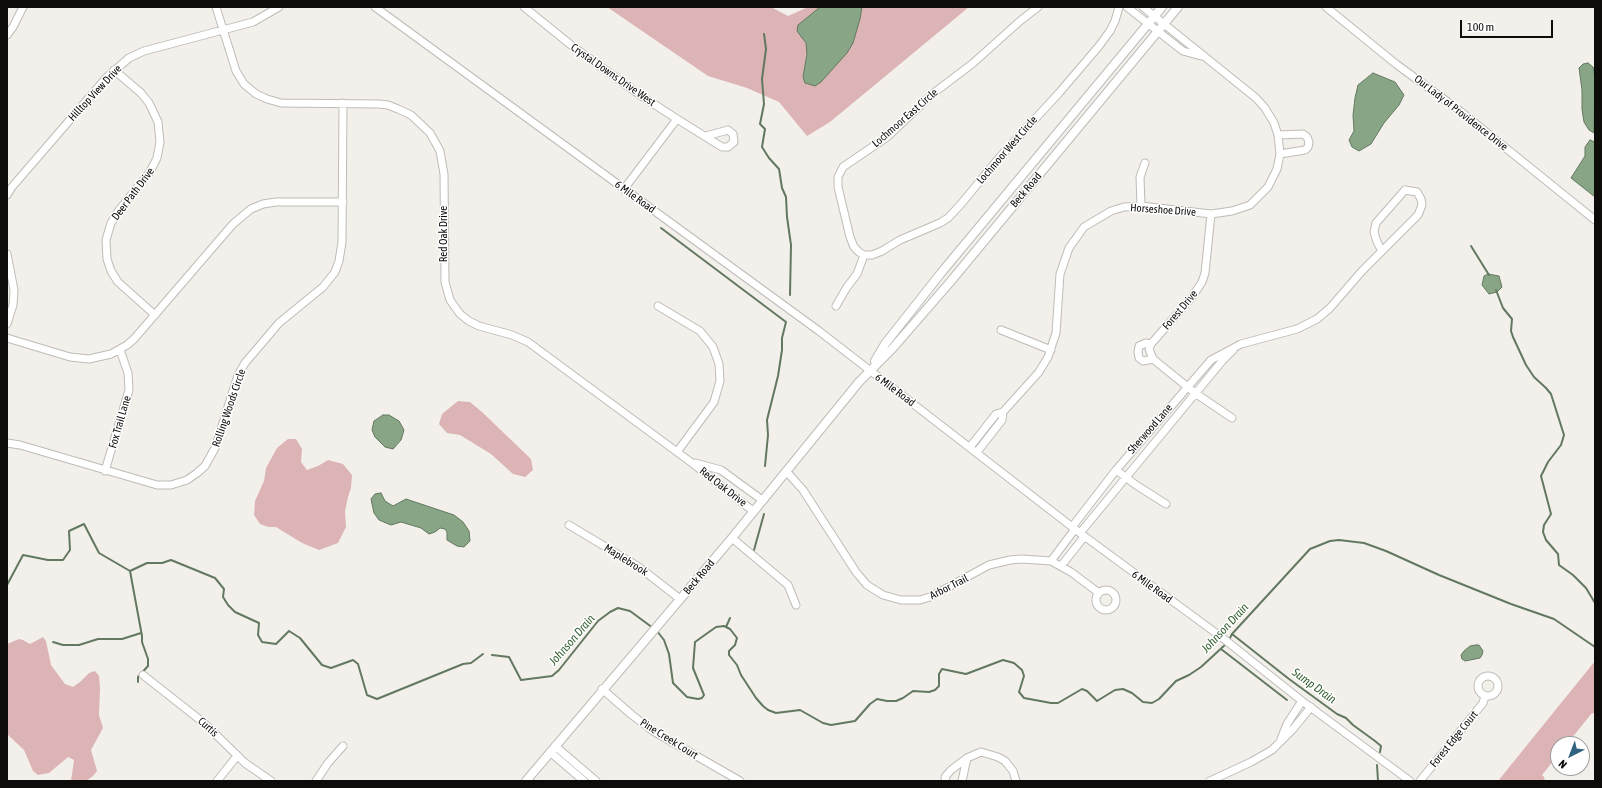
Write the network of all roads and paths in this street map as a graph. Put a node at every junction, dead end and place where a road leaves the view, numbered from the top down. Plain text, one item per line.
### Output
1 (23, 7) edge
2 (216, 7) edge
3 (279, 7) edge
4 (375, 7) edge
5 (524, 7) edge
6 (1038, 7) edge
7 (1119, 7) edge
8 (1127, 7) edge
9 (1143, 7) edge
10 (1162, 7) edge
11 (1178, 7) edge
12 (1326, 7) edge
13 (1154, 16) junction
14 (1148, 24) junction
15 (1164, 24) junction
16 (224, 30) junction
17 (1158, 32) junction
18 (7, 36) edge
19 (1203, 57) junction
20 (114, 70) junction
21 (343, 103) junction
22 (677, 119) junction
23 (1278, 135) junction
24 (706, 136) dead end
25 (1280, 154) junction
26 (1145, 163) dead end
27 (624, 189) junction
28 (7, 196) edge
29 (343, 202) junction
30 (1140, 206) junction
31 (1211, 214) junction
32 (1595, 220) edge
33 (1382, 252) junction
34 (7, 254) edge
35 (864, 255) junction
36 (658, 306) dead end
37 (836, 306) dead end
38 (155, 315) junction
39 (7, 324) edge
40 (1001, 330) dead end
41 (7, 338) edge
42 (1151, 344) junction
43 (1241, 344) junction
44 (120, 350) junction
45 (1051, 350) junction
46 (1153, 359) junction
47 (870, 370) junction
48 (1187, 386) junction
49 (1195, 393) junction
50 (1003, 412) junction
51 (1232, 418) dead end
52 (7, 443) edge
53 (970, 447) junction
54 (677, 452) junction
55 (976, 452) junction
56 (692, 463) junction
57 (1116, 470) junction
58 (105, 471) junction
59 (786, 471) junction
60 (1125, 476) junction
61 (762, 500) junction
62 (1166, 504) dead end
63 (753, 511) junction
64 (569, 525) dead end
65 (1078, 532) junction
66 (732, 538) junction
67 (1051, 561) junction
68 (1061, 566) junction
69 (1099, 593) dead end
70 (680, 599) junction
71 (796, 605) dead end
72 (143, 675) dead end
73 (602, 689) junction
74 (1485, 696) dead end
75 (1302, 701) junction
76 (1311, 707) junction
77 (1279, 743) junction
78 (342, 746) dead end
79 (552, 749) junction
80 (237, 756) junction
81 (967, 758) junction
82 (217, 781) edge
83 (271, 781) edge
84 (316, 781) edge
85 (526, 781) edge
86 (584, 781) edge
87 (596, 781) edge
88 (740, 781) edge
89 (946, 781) edge
90 (962, 781) edge
91 (1016, 781) edge
92 (1210, 781) edge
93 (1410, 781) edge
94 (1420, 781) edge

1 - 18 street
2 - 16 street, Red Oak Drive
3 - 16 street, Hilltop View Drive
4 - 27 street, 6 Mile Road
5 - 22 street, Crystal Downs Drive West
6 - 35 street, Lochmoor East Circle
7 - 35 street, Lochmoor West Circle
8 - 14 street, Horseshoe Drive
9 - 13 street, Horseshoe Drive
10 - 13 main road, Beck Road
11 - 15 main road, Beck Road
12 - 32 street, Our Lady of Providence Drive
13 - 14 main road, Beck Road
13 - 15 street, Horseshoe Drive
14 - 17 street, Horseshoe Drive
14 - 47 main road, Beck Road
15 - 17 main road, Beck Road
15 - 19 street, Horseshoe Drive
16 - 20 street, Hilltop View Drive
16 - 21 street, Red Oak Drive
17 - 19 street, Horseshoe Drive
17 - 47 main road, Beck Road
19 - 23 street, Horseshoe Drive
20 - 28 street, Hilltop View Drive
20 - 38 street, Deer Path Drive
21 - 29 street, Rolling Woods Circle
21 - 54 street, Red Oak Drive
22 - 24 street, Crystal Downs Drive West
22 - 27 street
23 - 25 street, Horseshoe Drive
23 - 25 street
25 - 31 street, Horseshoe Drive
26 - 30 street
27 - 47 street, 6 Mile Road
29 - 38 street
29 - 58 street, Rolling Woods Circle
30 - 31 street, Horseshoe Drive
30 - 45 street, Horseshoe Drive
31 - 42 street, Forest Drive
33 - 33 street, Sherwood Lane
33 - 43 street, Sherwood Lane
34 - 39 street
35 - 37 street
36 - 54 street
38 - 44 street
40 - 45 street
41 - 44 street
42 - 46 street
42 - 46 street, Forest Drive
43 - 48 street, Sherwood Lane
43 - 49 street, Sherwood Lane
44 - 58 street, Fox Trail Lane
45 - 50 street, Horseshoe Drive
46 - 48 street
47 - 53 street, 6 Mile Road
47 - 59 main road, Beck Road
48 - 49 street
48 - 57 street, Sherwood Lane
49 - 51 street
49 - 60 street, Sherwood Lane
50 - 53 street, Horseshoe Drive
50 - 55 street, Horseshoe Drive
52 - 58 street, Rolling Woods Circle
53 - 55 street, 6 Mile Road
54 - 56 street, Red Oak Drive
55 - 65 street, 6 Mile Road
56 - 61 street, Red Oak Drive
56 - 63 street, Red Oak Drive
57 - 60 street
57 - 65 street, Sherwood Lane
59 - 61 main road, Beck Road
59 - 67 street, Arbor Trail
60 - 62 street
60 - 65 street, Sherwood Lane
61 - 63 main road, Beck Road
63 - 66 main road, Beck Road
64 - 70 street, Maplebrook
65 - 67 street
65 - 68 street
65 - 75 street, 6 Mile Road
66 - 70 main road, Beck Road
66 - 71 street
67 - 68 street, Arbor Trail
68 - 69 street, Arbor Trail
70 - 73 main road, Beck Road
72 - 80 street, Curtis
73 - 79 main road, Beck Road
73 - 88 street, Pine Creek Court
74 - 94 street, Forest Edge Court
75 - 76 street, 6 Mile Road
75 - 77 street
76 - 77 street
76 - 93 street, 6 Mile Road
77 - 92 street
78 - 84 street
79 - 85 main road, Beck Road
79 - 86 street
79 - 87 street
80 - 82 street
80 - 83 street, Curtis
81 - 89 street
81 - 90 street
81 - 91 street

